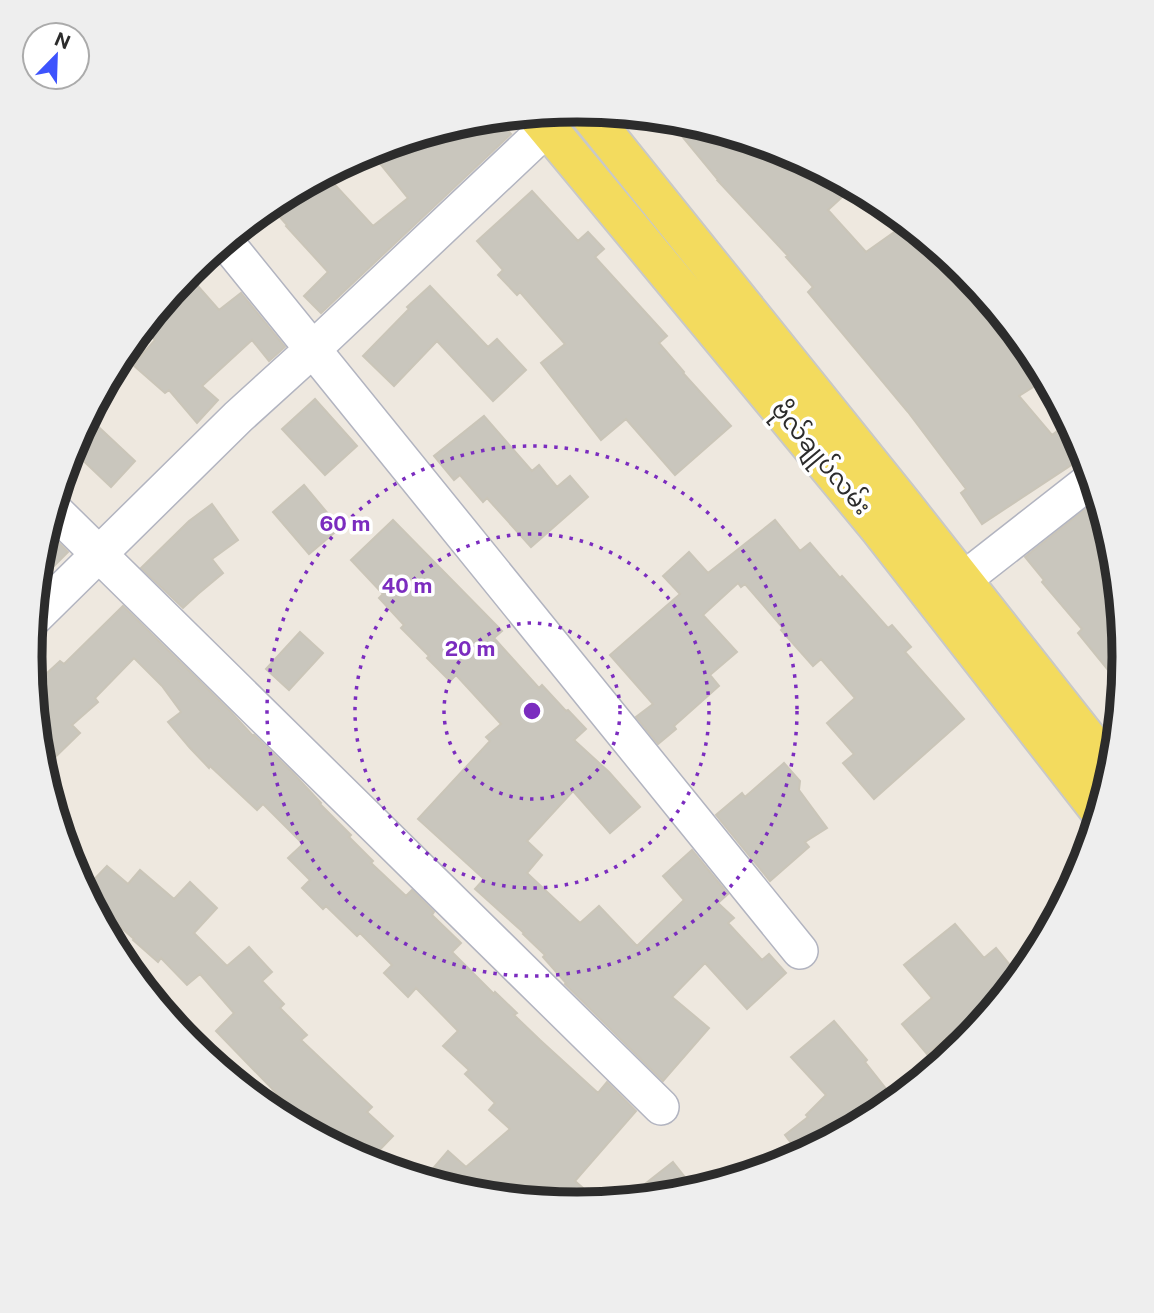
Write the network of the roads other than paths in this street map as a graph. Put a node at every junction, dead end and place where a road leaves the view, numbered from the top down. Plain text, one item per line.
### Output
1 (538, 123) edge
2 (542, 123) edge
3 (596, 123) edge
4 (231, 248) edge
5 (313, 349) junction
6 (1084, 485) edge
7 (60, 517) edge
8 (98, 555) junction
9 (963, 580) junction
10 (45, 608) edge
11 (1102, 758) edge
12 (1092, 800) edge
13 (800, 951) dead end
14 (661, 1107) dead end

1 - 5 street
2 - 12 main road, ဗိုလ်ချုပ်လမ်း
3 - 9 main road, ဗိုလ်ချုပ်လမ်း
4 - 5 street
5 - 8 street
5 - 13 street
6 - 9 street
7 - 8 street
8 - 10 street
8 - 14 street
9 - 11 main road, ဗိုလ်ချုပ်လမ်း

